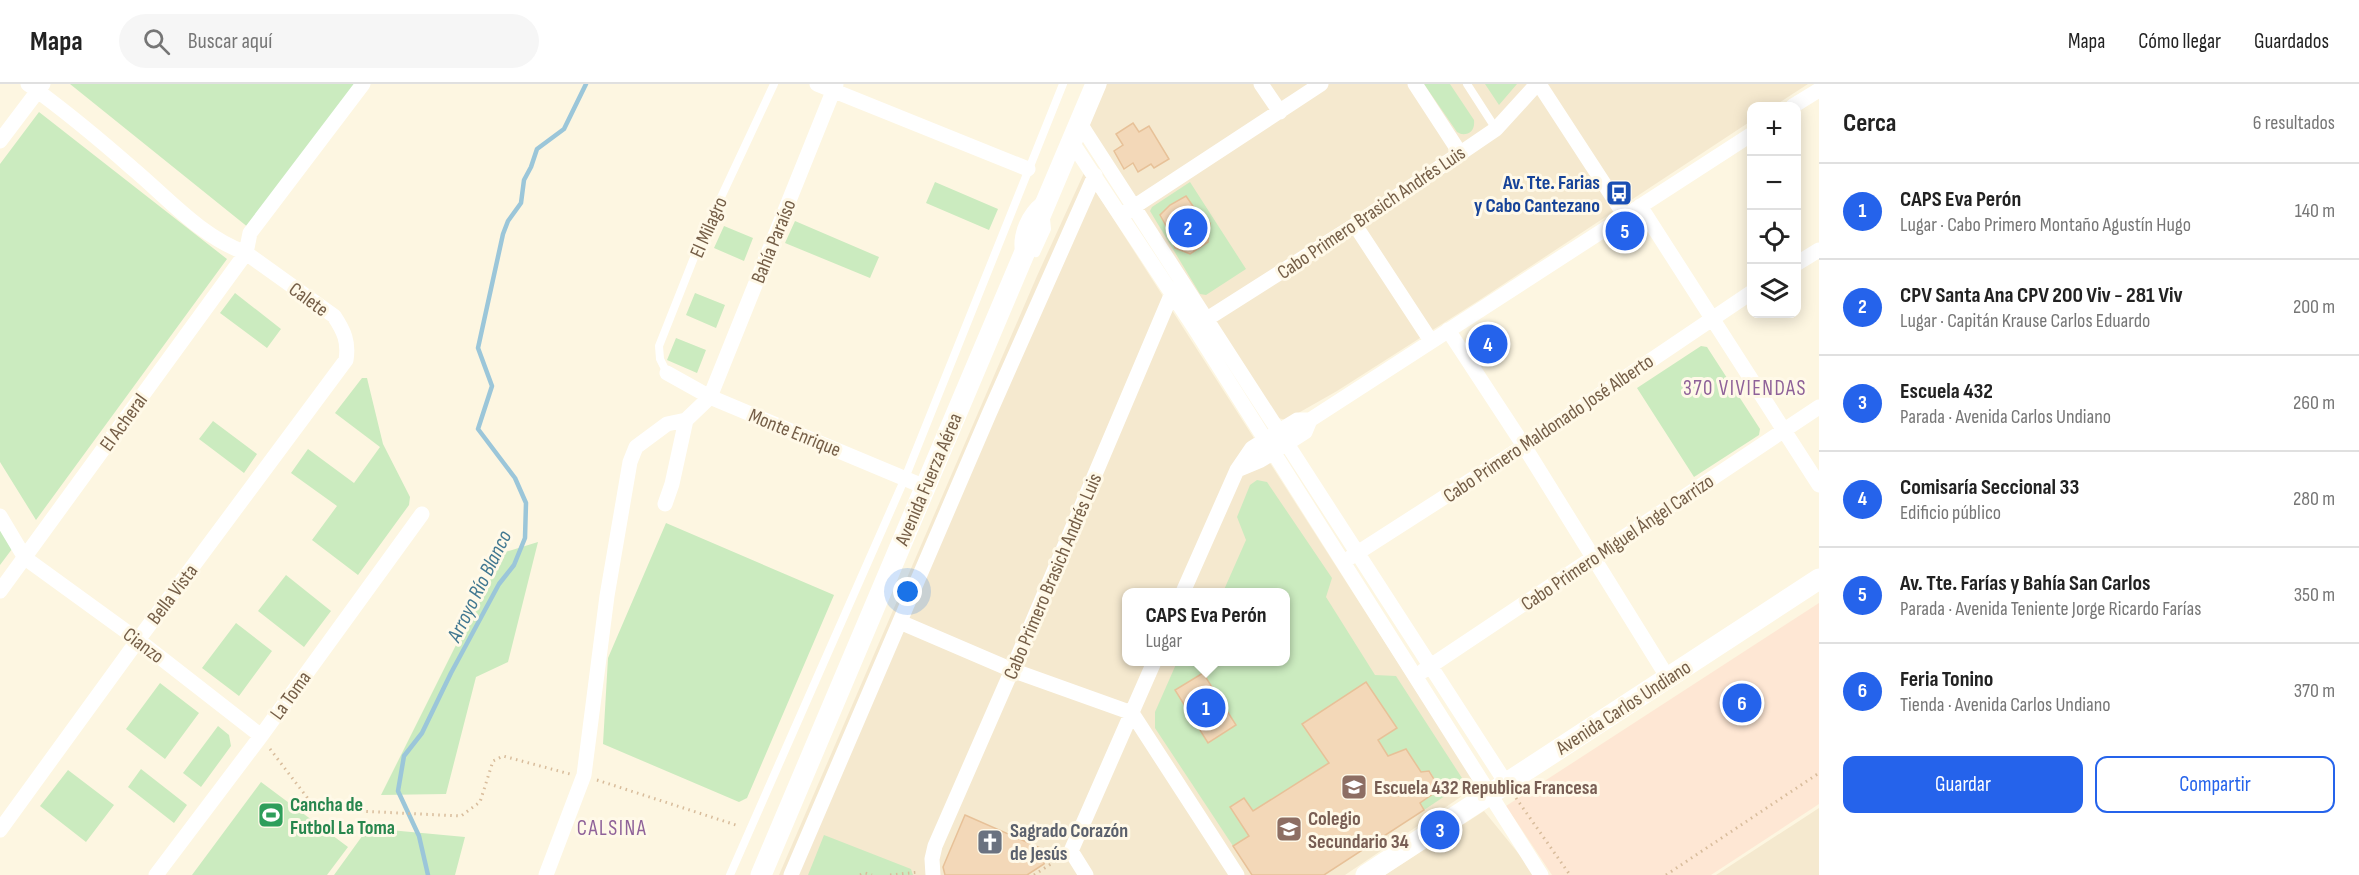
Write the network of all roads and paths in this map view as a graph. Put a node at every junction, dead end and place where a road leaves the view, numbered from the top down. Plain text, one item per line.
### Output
1 (363, 84) edge
2 (774, 84) edge
3 (817, 84) edge
4 (1063, 84) edge
5 (1096, 84) edge
6 (1261, 84) edge
7 (1321, 84) edge
8 (1415, 84) edge
9 (1467, 84) edge
10 (1538, 84) edge
11 (36, 86) edge
12 (835, 87) edge
13 (1819, 90) edge
14 (1800, 102) edge
15 (1280, 112) junction
16 (1496, 129) junction
17 (1075, 132) junction
18 (1747, 137) edge
19 (0, 141) edge
20 (1460, 153) junction
21 (1028, 169) junction
22 (1095, 175) junction
23 (1640, 206) junction
24 (1128, 211) junction
25 (1625, 216) junction
26 (1355, 225) junction
27 (1819, 250) edge
28 (246, 253) junction
29 (1801, 261) edge
30 (1178, 288) junction
31 (1747, 295) edge
32 (1712, 317) junction
33 (1201, 323) junction
34 (1448, 330) junction
35 (1431, 341) junction
36 (346, 360) joint
37 (667, 373) joint
38 (710, 397) junction
39 (1819, 407) edge
40 (686, 420) junction
41 (1785, 429) junction
42 (1276, 442) junction
43 (1524, 446) junction
44 (905, 478) junction
45 (1819, 485) edge
46 (925, 487) junction
47 (665, 504) dead end
48 (422, 514) dead end
49 (0, 516) edge
50 (1358, 553) junction
51 (25, 558) junction
52 (1593, 559) junction
53 (1343, 562) junction
54 (1819, 579) edge
55 (1185, 588) edge
56 (0, 591) edge
57 (900, 622) junction
58 (138, 640) junction
59 (1152, 666) edge
60 (1432, 666) junction
61 (1012, 670) junction
62 (1416, 676) junction
63 (1668, 678) junction
64 (1132, 713) junction
65 (261, 736) junction
66 (1819, 773) edge
67 (584, 776) junction
68 (1498, 788) junction
69 (749, 829) junction
70 (0, 830) edge
71 (1071, 851) junction
72 (933, 872) edge
73 (156, 875) edge
74 (546, 875) edge
75 (730, 875) edge
76 (761, 875) edge
77 (791, 875) edge
78 (860, 875) edge
79 (872, 875) edge
80 (890, 875) edge
81 (1034, 875) edge
82 (1086, 875) edge
83 (1237, 875) edge
84 (1366, 875) edge
85 (1541, 875) edge
86 (1570, 875) edge
87 (1666, 875) edge

1 - 28 street, El Acheral
2 - 37 lane, El Milagro
3 - 12 street
4 - 21 lane
5 - 17 main road, Avenida Fuerza Aérea
6 - 15 street
7 - 15 street
8 - 20 street
9 - 16 lane
10 - 16 street, Cabo Primero Brasich Andrés Luis
10 - 25 street
11 - 19 street
11 - 28 street, Calete
12 - 21 street
12 - 38 street, Bahía Paraíso
13 - 14 street
15 - 24 street
16 - 20 street, Cabo Primero Brasich Andrés Luis
17 - 22 street
17 - 24 street
17 - 46 main road, Avenida Fuerza Aérea
18 - 23 street
20 - 26 street, Cabo Primero Brasich Andrés Luis
21 - 44 lane
22 - 24 street
22 - 57 street
23 - 25 street
23 - 32 street
24 - 30 street
25 - 34 street
26 - 33 street, Cabo Primero Brasich Andrés Luis
26 - 35 street
27 - 29 street
28 - 36 street, Calete
28 - 51 street, El Acheral
30 - 33 street
30 - 61 street, Cabo Primero Brasich Andrés Luis
31 - 32 street, Cabo Primero Maldonado José Alberto
32 - 41 street
32 - 43 street, Cabo Primero Maldonado José Alberto
33 - 42 street
34 - 35 street
34 - 43 street
35 - 42 street
36 - 58 street, Bella Vista
37 - 38 street, Monte Enrique
38 - 40 street
38 - 44 street, Monte Enrique
39 - 41 street, Cabo Primero Miguel Ángel Carrizo
40 - 47 street
40 - 67 street
41 - 45 street
41 - 52 street, Cabo Primero Miguel Ángel Carrizo
42 - 50 street
42 - 53 street
42 - 55 street
43 - 50 street, Cabo Primero Maldonado José Alberto
43 - 52 street
44 - 46 street, Monte Enrique
44 - 69 lane
46 - 76 main road, Avenida Fuerza Aérea
48 - 65 street, La Toma
49 - 51 street
50 - 53 street, Cabo Primero Maldonado José Alberto
50 - 60 street
51 - 56 street, El Acheral
51 - 58 street, Cianzo
52 - 60 street, Cabo Primero Miguel Ángel Carrizo
52 - 63 street
53 - 62 street
54 - 63 main road, Avenida Carlos Undiano
57 - 61 street
57 - 77 street
58 - 65 street, Cianzo
58 - 70 street, Bella Vista
59 - 64 street
60 - 62 street, Cabo Primero Miguel Ángel Carrizo
60 - 68 street
61 - 64 street
61 - 72 street, Cabo Primero Brasich Andrés Luis
62 - 68 street
63 - 68 main road, Avenida Carlos Undiano
64 - 71 street
64 - 83 street
65 - 67 path
65 - 73 street, La Toma
66 - 87 path
67 - 69 path
67 - 74 street
68 - 84 main road, Avenida Carlos Undiano
68 - 85 street
68 - 86 path
69 - 75 lane
71 - 81 path
71 - 82 street
72 - 80 path
78 - 79 path

